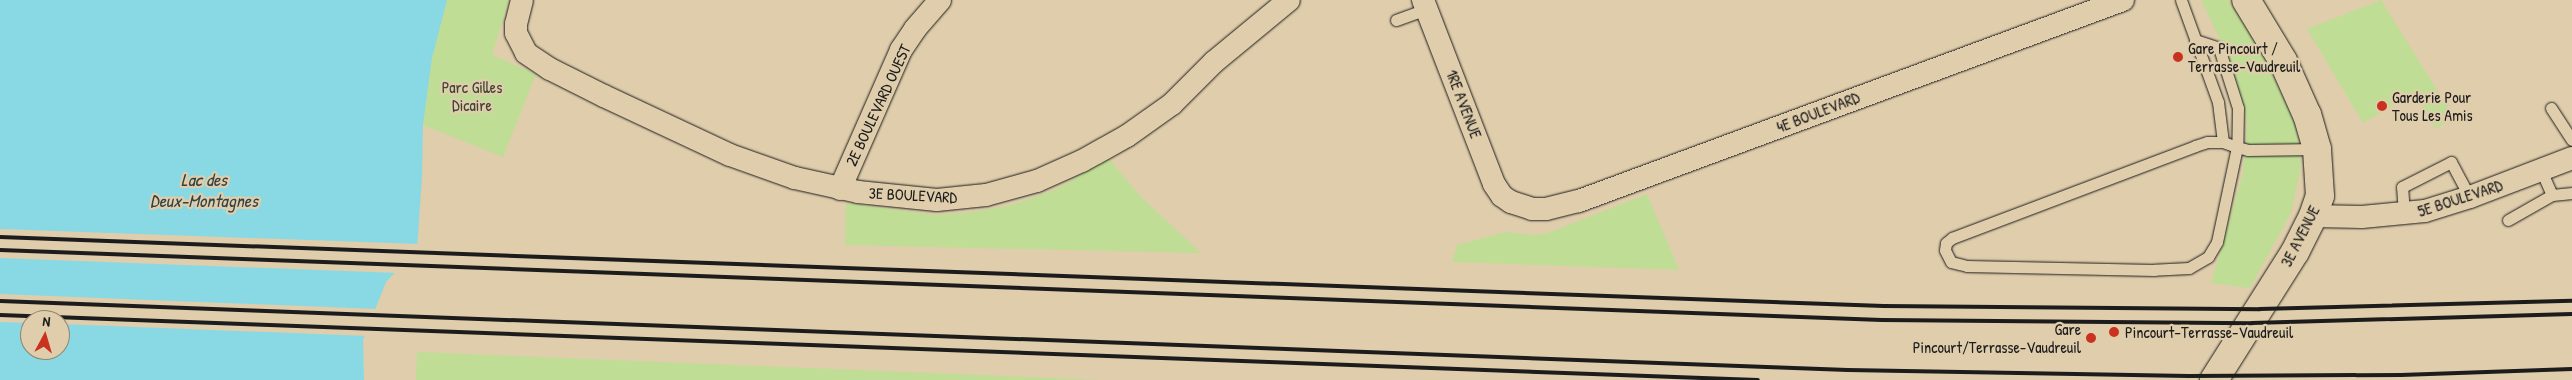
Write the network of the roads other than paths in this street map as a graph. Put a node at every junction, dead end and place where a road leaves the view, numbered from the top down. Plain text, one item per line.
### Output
1 (522, 0) edge
2 (940, 0) edge
3 (1289, 0) edge
4 (2124, 0) edge
5 (2181, 0) edge
6 (2246, 0) edge
7 (1425, 4) edge
8 (1396, 20) dead end
9 (2195, 40) junction
10 (2551, 108) dead end
11 (2572, 140) edge
12 (2223, 142) junction
13 (2237, 147) junction
14 (2317, 148) junction
15 (2572, 158) edge
16 (2541, 170) junction
17 (840, 189) junction
18 (2572, 193) edge
19 (2552, 195) junction
20 (2470, 197) junction
21 (1511, 202) joint
22 (2404, 214) junction
23 (2313, 216) junction
24 (2508, 220) dead end
25 (2214, 380) edge

1 - 17 street, 3E BOULEVARD
2 - 17 street, 2E BOULEVARD OUEST
3 - 17 street, 3E BOULEVARD
4 - 21 street, 4E BOULEVARD
5 - 9 lane
6 - 14 street, 3E AVENUE
7 - 8 lane
7 - 21 street, 1RE AVENUE
9 - 12 lane
9 - 13 lane
10 - 11 lane
12 - 13 lane
12 - 13 lane
13 - 14 lane
14 - 23 street, 3E AVENUE
15 - 16 street, 5E BOULEVARD
16 - 19 lane
16 - 20 street, 5E BOULEVARD
18 - 19 lane
19 - 24 lane
20 - 22 street, 5E BOULEVARD
20 - 22 lane
22 - 23 street, 5E BOULEVARD
23 - 25 street, 3E AVENUE

